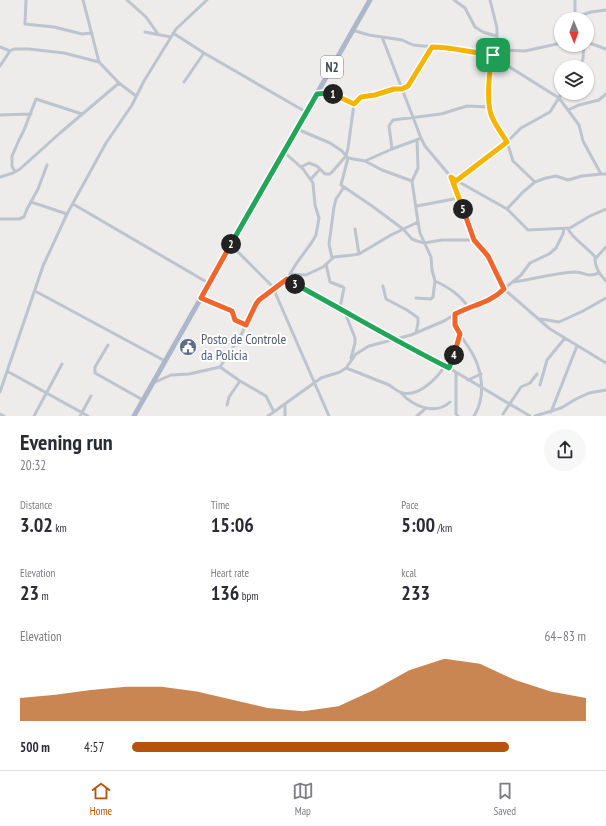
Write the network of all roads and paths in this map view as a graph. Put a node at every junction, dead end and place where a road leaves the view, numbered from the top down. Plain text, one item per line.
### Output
1 (26, 0) edge
2 (83, 0) edge
3 (127, 0) edge
4 (207, 0) edge
5 (370, 0) edge
6 (454, 0) edge
7 (490, 0) edge
8 (575, 0) edge
9 (606, 10) edge
10 (576, 12) edge
11 (591, 12) edge
12 (352, 30) junction
13 (145, 32) dead end
14 (92, 33) junction
15 (173, 33) junction
16 (158, 34) junction
17 (496, 36) junction
18 (171, 37) junction
19 (382, 37) junction
20 (594, 44) edge
21 (554, 45) edge
22 (0, 47) edge
23 (432, 47) junction
24 (605, 48) edge
25 (498, 50) junction
26 (10, 51) junction
27 (204, 53) junction
28 (493, 55) junction
29 (99, 62) junction
30 (0, 66) edge
31 (184, 82) dead end
32 (119, 83) junction
33 (402, 89) junction
34 (317, 94) junction
35 (606, 94) edge
36 (554, 95) edge
37 (136, 96) junction
38 (558, 100) edge
39 (560, 100) edge
40 (354, 104) junction
41 (490, 107) junction
42 (568, 110) junction
43 (306, 112) junction
44 (30, 114) junction
45 (82, 114) junction
46 (0, 115) edge
47 (413, 117) junction
48 (297, 129) junction
49 (419, 139) junction
50 (507, 142) junction
51 (392, 149) junction
52 (284, 152) junction
53 (347, 157) junction
54 (365, 161) junction
55 (47, 165) dead end
56 (301, 167) junction
57 (320, 169) junction
58 (15, 172) junction
59 (602, 174) junction
60 (606, 174) edge
61 (0, 177) edge
62 (451, 177) junction
63 (311, 179) junction
64 (456, 181) junction
65 (412, 182) junction
66 (535, 182) junction
67 (344, 188) junction
68 (459, 198) junction
69 (31, 202) junction
70 (73, 204) junction
71 (417, 206) junction
72 (507, 208) junction
73 (606, 208) edge
74 (67, 214) junction
75 (0, 219) edge
76 (418, 222) junction
77 (355, 229) dead end
78 (403, 229) junction
79 (566, 229) junction
80 (474, 240) junction
81 (424, 243) junction
82 (230, 245) junction
83 (606, 247) edge
84 (359, 254) junction
85 (332, 258) junction
86 (596, 258) junction
87 (326, 264) junction
88 (599, 273) junction
89 (290, 274) junction
90 (287, 279) junction
91 (436, 281) junction
92 (606, 281) edge
93 (513, 282) junction
94 (210, 284) junction
95 (383, 286) dead end
96 (274, 289) junction
97 (504, 289) junction
98 (35, 291) junction
99 (201, 298) junction
100 (416, 298) dead end
101 (606, 298) edge
102 (340, 308) junction
103 (468, 308) junction
104 (344, 310) junction
105 (455, 314) junction
106 (539, 319) junction
107 (246, 325) junction
108 (416, 332) junction
109 (460, 334) junction
110 (565, 338) junction
111 (393, 339) junction
112 (108, 345) dead end
113 (577, 346) junction
114 (351, 360) junction
115 (165, 361) junction
116 (606, 363) edge
117 (62, 364) dead end
118 (445, 366) junction
119 (220, 367) junction
120 (346, 368) junction
121 (449, 368) junction
122 (7, 371) junction
123 (456, 373) junction
124 (481, 374) junction
125 (537, 374) dead end
126 (468, 380) junction
127 (240, 381) junction
128 (153, 383) junction
129 (314, 383) junction
130 (540, 385) dead end
131 (482, 388) junction
132 (606, 390) edge
133 (0, 392) edge
134 (46, 393) junction
135 (401, 393) junction
136 (91, 396) dead end
137 (143, 400) junction
138 (450, 402) dead end
139 (227, 404) dead end
140 (285, 404) junction
141 (511, 404) junction
142 (425, 409) junction
143 (274, 412) junction
144 (551, 412) junction
145 (0, 414) edge
146 (81, 414) edge
147 (503, 414) dead end
148 (543, 415) edge
149 (4, 416) edge
150 (34, 416) edge
151 (88, 416) edge
152 (134, 416) edge
153 (268, 416) edge
154 (285, 416) edge
155 (329, 416) edge
156 (417, 416) edge
157 (458, 416) edge
158 (474, 416) edge
159 (530, 416) edge
160 (535, 416) edge

1 - 14 street
2 - 14 street
3 - 16 street
4 - 15 street
5 - 12 main road, N2
6 - 17 street
7 - 17 street
8 - 10 street
9 - 11 street
12 - 19 street
12 - 34 main road, N2
13 - 16 street
14 - 29 street
15 - 18 street
15 - 27 street
16 - 18 street
17 - 25 street
18 - 37 street
19 - 23 street
19 - 33 street
20 - 24 street
21 - 25 street
22 - 26 street
23 - 28 street
23 - 33 street
25 - 28 street
25 - 36 street
26 - 29 street
26 - 30 street
27 - 31 street
27 - 43 street
28 - 41 street
29 - 32 street
32 - 37 street
32 - 45 street
33 - 40 street
33 - 47 street
34 - 40 street
34 - 43 main road, N2
35 - 42 street
37 - 70 street
38 - 50 street
39 - 42 street
40 - 53 street
41 - 47 street
41 - 50 street
42 - 59 street
43 - 48 main road, N2
44 - 45 street
44 - 46 street
44 - 58 street
45 - 58 street
47 - 49 street
47 - 51 street
48 - 52 main road, N2
48 - 53 street
49 - 51 street
49 - 62 street
49 - 65 street
50 - 64 street
50 - 66 street
51 - 54 street
52 - 56 street
52 - 82 main road, N2
53 - 54 street
53 - 57 street
53 - 67 street
54 - 65 street
55 - 69 street
56 - 57 street
56 - 63 street
57 - 63 street
58 - 61 street
59 - 60 street
59 - 66 street
62 - 64 street
62 - 68 street
63 - 89 street
64 - 72 street
65 - 71 street
66 - 72 street
67 - 78 street
67 - 85 street
68 - 71 street
68 - 80 street
69 - 74 street
69 - 75 street
70 - 74 street
70 - 94 street
71 - 76 street
72 - 79 street
73 - 79 street
74 - 98 street
76 - 78 street
76 - 81 street
77 - 84 street
78 - 81 street
78 - 84 street
79 - 86 street
79 - 93 street
80 - 81 street
80 - 97 street
81 - 91 street
82 - 94 main road, N2
82 - 96 street
83 - 86 street
84 - 85 street
85 - 87 street
86 - 88 street
87 - 89 street
87 - 102 street
88 - 92 street
88 - 93 street
89 - 90 street
90 - 96 street
90 - 102 street
91 - 100 street
91 - 103 street
93 - 97 street
94 - 99 main road, N2
95 - 108 street
96 - 107 street
96 - 129 street
97 - 103 street
97 - 106 street
98 - 115 street
98 - 122 street
99 - 107 street
99 - 115 main road, N2
101 - 106 street
102 - 104 street
103 - 105 street
104 - 111 street
104 - 114 street
105 - 108 street
105 - 109 street
106 - 110 street
107 - 119 street
108 - 111 street
109 - 121 street
109 - 124 street
110 - 113 street
110 - 130 street
111 - 114 street
111 - 118 street
112 - 137 street
113 - 116 street
113 - 144 street
114 - 120 street
115 - 128 main road, N2
117 - 134 street
118 - 121 street
118 - 135 street
119 - 127 street
119 - 128 street
120 - 129 street
120 - 135 street
121 - 123 street
122 - 133 street
122 - 134 street
123 - 126 street
123 - 157 street
124 - 126 street
124 - 131 street
125 - 141 street
126 - 131 street
127 - 139 street
127 - 143 street
128 - 137 main road, N2
129 - 140 street
129 - 155 street
131 - 141 street
131 - 158 street
132 - 144 street
134 - 146 street
134 - 150 street
135 - 142 street
136 - 146 street
137 - 152 main road, N2
138 - 142 street
140 - 143 street
140 - 154 street
141 - 147 street
141 - 159 street
142 - 156 street
143 - 153 street
144 - 148 street
145 - 149 street
146 - 151 street
148 - 160 street

